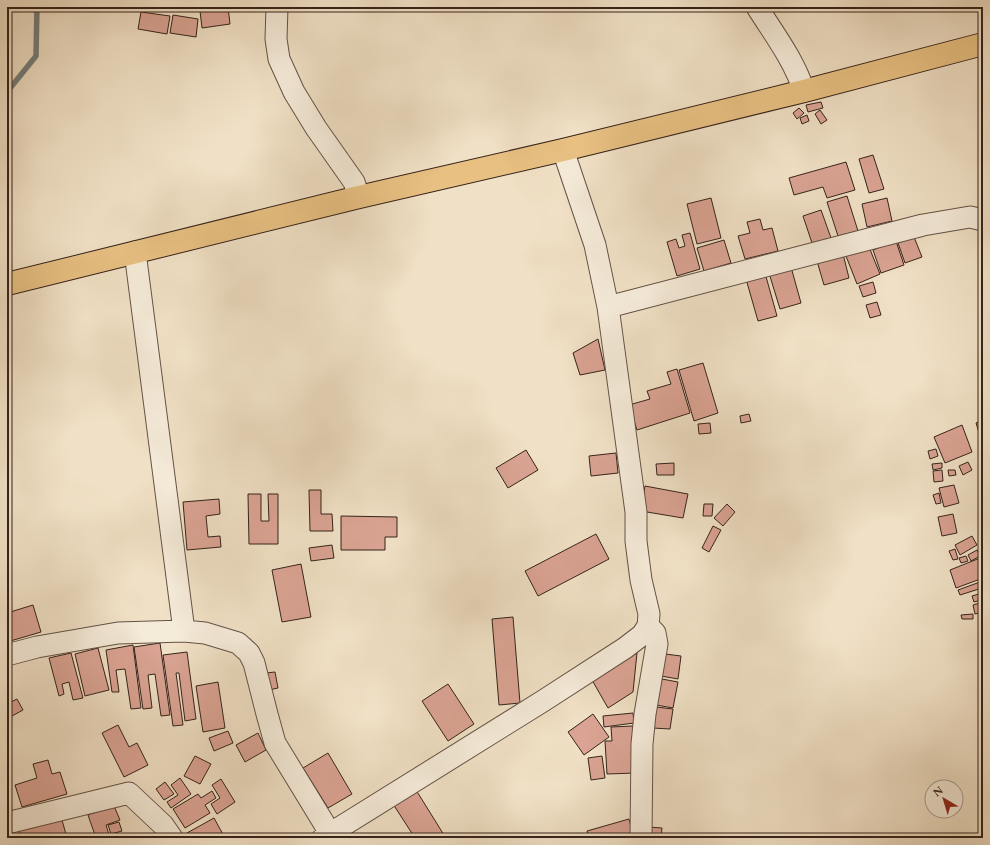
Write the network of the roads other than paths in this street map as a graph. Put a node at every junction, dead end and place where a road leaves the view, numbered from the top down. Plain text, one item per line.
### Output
1 (277, 7) edge
2 (757, 7) edge
3 (983, 44) edge
4 (804, 91) junction
5 (563, 150) junction
6 (359, 197) junction
7 (983, 220) edge
8 (135, 252) junction
9 (7, 284) edge
10 (608, 307) junction
11 (648, 626) junction
12 (184, 631) junction
13 (7, 655) edge
14 (7, 823) edge
15 (329, 836) edge
16 (172, 838) edge
17 (641, 838) edge

1 - 6 street
2 - 4 street
3 - 4 main road
4 - 5 main road
5 - 6 main road
5 - 10 street
6 - 8 main road
7 - 10 street
8 - 9 main road
8 - 12 street
10 - 11 street
11 - 15 street
11 - 17 street
12 - 13 street
12 - 15 street
14 - 16 street

